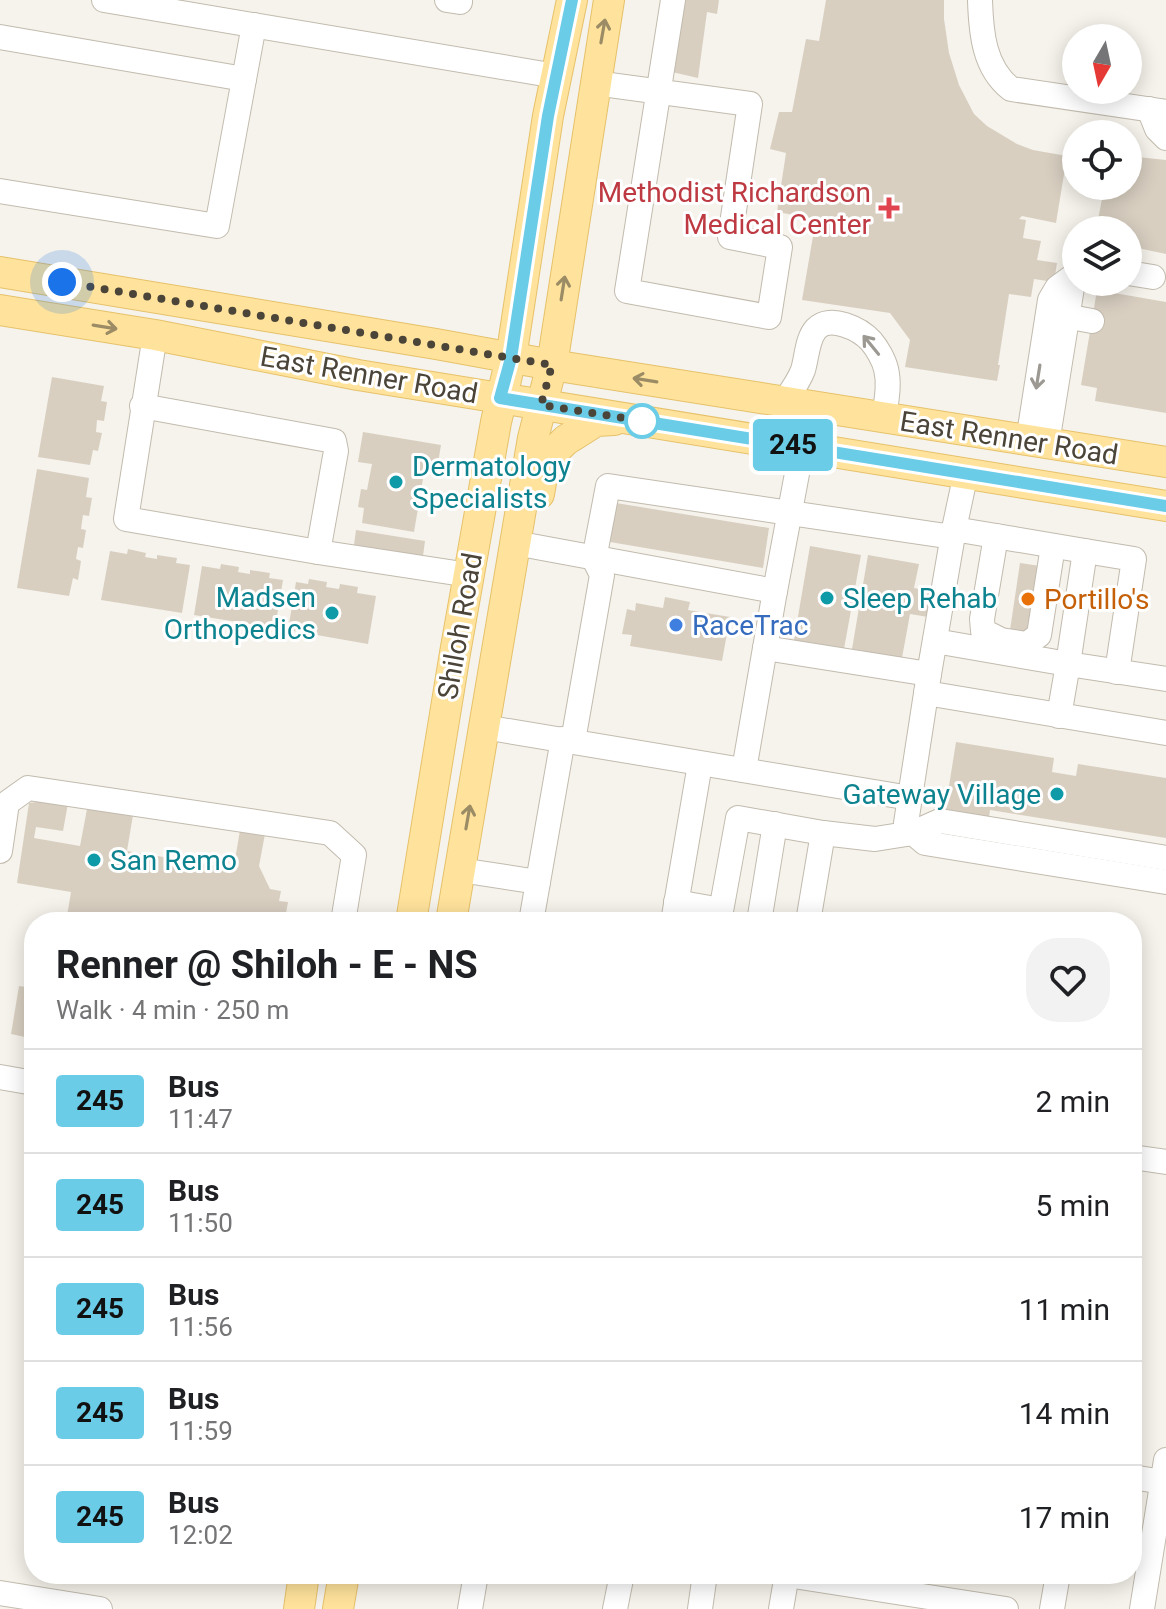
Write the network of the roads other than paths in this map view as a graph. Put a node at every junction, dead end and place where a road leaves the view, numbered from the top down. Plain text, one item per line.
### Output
1 (104, 0) edge
2 (447, 0) edge
3 (460, 0) edge
4 (572, 0) edge
5 (609, 0) edge
6 (673, 0) edge
7 (980, 0) edge
8 (245, 16) edge
9 (0, 37) edge
10 (556, 76) junction
11 (244, 79) junction
12 (595, 83) junction
13 (657, 91) junction
14 (1158, 111) edge
15 (1166, 138) edge
16 (0, 191) edge
17 (0, 272) edge
18 (1142, 275) edge
19 (1153, 277) dead end
20 (1062, 284) edge
21 (0, 310) edge
22 (1058, 315) junction
23 (1092, 321) dead end
24 (155, 335) junction
25 (511, 358) junction
26 (552, 365) junction
27 (500, 398) junction
28 (784, 402) junction
29 (541, 405) junction
30 (142, 406) junction
31 (627, 418) junction
32 (884, 418) junction
33 (1031, 441) junction
34 (802, 447) junction
35 (846, 454) junction
36 (1166, 462) edge
37 (966, 473) junction
38 (1166, 506) edge
39 (789, 511) junction
40 (954, 529) junction
41 (990, 535) junction
42 (522, 544) junction
43 (1056, 546) junction
44 (1085, 551) junction
45 (318, 552) junction
46 (594, 559) junction
47 (469, 575) junction
48 (775, 591) junction
49 (935, 641) junction
50 (966, 647) junction
51 (765, 648) junction
52 (1041, 659) junction
53 (1068, 664) junction
54 (1117, 672) junction
55 (1166, 679) edge
56 (928, 684) junction
57 (1059, 716) junction
58 (444, 721) junction
59 (484, 727) junction
60 (1166, 733) edge
61 (568, 740) junction
62 (700, 764) junction
63 (744, 770) junction
64 (910, 798) junction
65 (775, 824) junction
66 (823, 833) junction
67 (913, 833) junction
68 (0, 851) edge
69 (1166, 858) edge
70 (460, 870) junction
71 (538, 882) junction
72 (1166, 882) edge
73 (345, 912) edge
74 (413, 912) edge
75 (453, 912) edge
76 (533, 912) edge
77 (675, 912) edge
78 (721, 912) edge
79 (761, 912) edge
80 (810, 912) edge
81 (0, 1077) edge
82 (24, 1081) edge
83 (1142, 1158) edge
84 (1166, 1162) edge
85 (1164, 1471) edge
86 (1142, 1475) edge
87 (1159, 1547) edge
88 (303, 1584) edge
89 (342, 1584) edge
90 (474, 1584) edge
91 (620, 1584) edge
92 (704, 1584) edge
93 (785, 1584) edge
94 (850, 1584) edge
95 (1056, 1584) edge
96 (0, 1593) edge
97 (100, 1609) edge
98 (299, 1609) edge
99 (338, 1609) edge
100 (470, 1609) edge
101 (615, 1609) edge
102 (700, 1609) edge
103 (781, 1609) edge
104 (1006, 1609) edge
105 (1052, 1609) edge
106 (1142, 1609) edge

1 - 8 street
2 - 3 street
4 - 10 main road, Shiloh Road
12 -> 5 main road, Shiloh Road
6 - 13 street
7 - 14 street
8 - 10 street
8 - 11 street
9 - 11 street
10 - 12 main road
10 - 25 main road, Shiloh Road
11 - 16 street
12 - 13 street
26 -> 12 main road, Shiloh Road
13 - 13 street
14 - 15 street
17 - 25 main road, East Renner Road
18 - 19 street
20 - 22 street
21 -> 24 main road, East Renner Road
22 - 23 street
22 - 33 street
24 - 27 main road, East Renner Road
24 - 30 street
25 - 26 main road, East Renner Road
25 - 27 main road, Shiloh Road
28 -> 26 main road, East Renner Road
26 - 29 main road, Shiloh Road
27 - 29 main road, East Renner Road
27 - 47 main road, Shiloh Road
28 - 32 main road, East Renner Road
32 -> 28 street
29 - 31 main road, East Renner Road
29 - 42 main road, Shiloh Road
30 - 45 street
30 - 45 street
31 - 34 main road, East Renner Road
31 - 42 main road
32 - 33 main road, East Renner Road
32 - 35 main road
33 - 36 main road, East Renner Road
33 - 37 main road
34 - 35 main road, East Renner Road
34 - 39 street
35 - 37 main road, East Renner Road
37 - 38 main road, East Renner Road
37 - 40 street
39 - 40 street
39 - 46 street
39 - 48 street
40 - 41 street
40 - 49 street
41 - 43 street
41 - 43 street
41 - 50 street
42 - 46 street
42 - 59 main road, Shiloh Road
43 - 44 street
43 - 52 street
44 - 53 street
44 - 54 street
45 - 47 street
46 - 48 street
46 - 61 street
47 - 58 main road, Shiloh Road
48 - 51 street
49 - 50 street
49 - 56 street
50 - 52 street
51 - 56 street
51 - 63 street
52 - 53 street
53 - 54 street
53 - 57 street
54 - 55 street
56 - 57 street
56 - 64 street
57 - 60 street
58 - 59 main road
58 - 74 main road, Shiloh Road
59 - 61 street
70 -> 59 main road, Shiloh Road
61 - 62 street
61 - 71 street
62 - 63 street
62 - 77 street
63 - 64 street
64 - 67 street
65 - 66 street
65 - 78 street
65 - 79 street
66 - 67 street
66 - 80 street
67 - 69 street
67 - 72 street
68 - 73 street
70 - 71 street
70 - 75 main road, Shiloh Road
71 - 76 street
81 - 82 street
83 - 84 street
85 - 86 street
85 - 87 street
87 - 106 street
88 - 98 main road
89 - 99 main road
90 - 100 street
91 - 101 street
92 - 102 street
93 - 103 street
94 - 104 street
95 - 105 street
96 - 97 street

